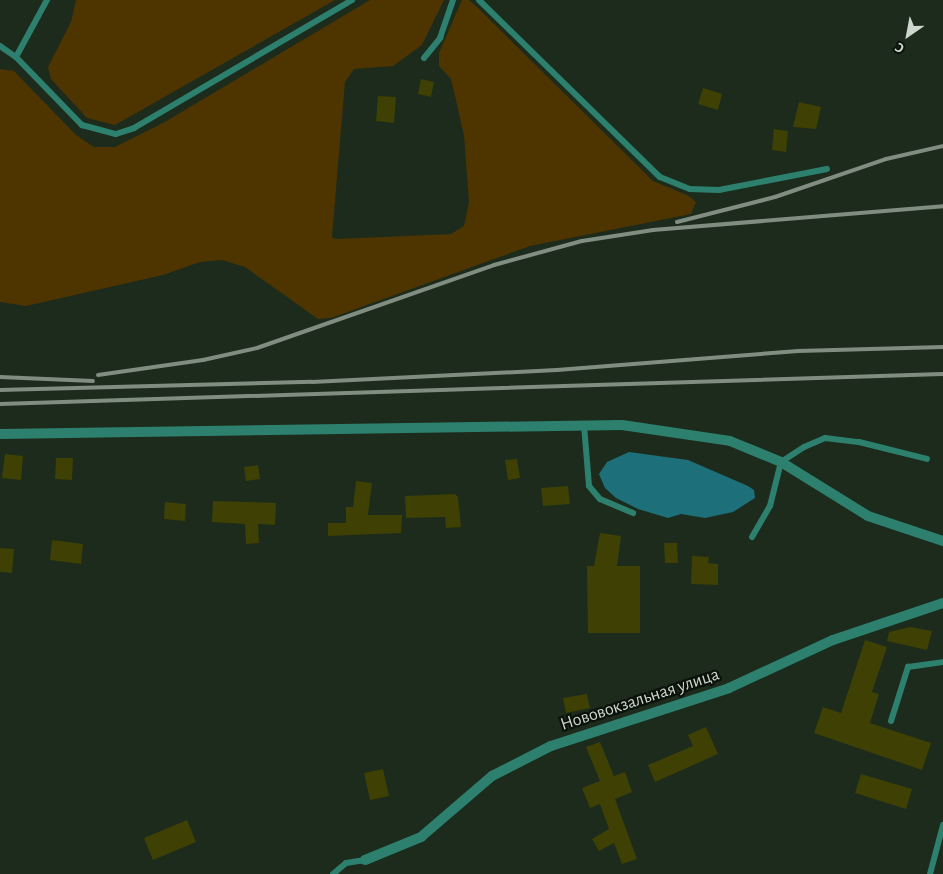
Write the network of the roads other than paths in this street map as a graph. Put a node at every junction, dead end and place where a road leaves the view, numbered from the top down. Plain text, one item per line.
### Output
1 (47, 0) edge
2 (352, 0) edge
3 (453, 0) edge
4 (479, 0) edge
5 (0, 46) edge
6 (16, 57) junction
7 (424, 58) dead end
8 (827, 169) dead end
9 (584, 425) junction
10 (0, 434) edge
11 (927, 460) dead end
12 (782, 462) junction
13 (633, 513) dead end
14 (752, 537) dead end
15 (943, 541) edge
16 (943, 603) edge
17 (943, 662) edge
18 (891, 720) dead end
19 (943, 825) edge
20 (365, 860) joint
21 (334, 874) edge
22 (930, 874) edge

1 - 6 lane
2 - 6 lane
3 - 7 lane
4 - 8 lane
5 - 6 lane
9 - 10 street
9 - 12 street
9 - 13 lane
11 - 12 lane
12 - 14 lane
12 - 15 street
16 - 20 street, Нововокзальная улица
17 - 18 lane
19 - 22 lane
20 - 21 lane

